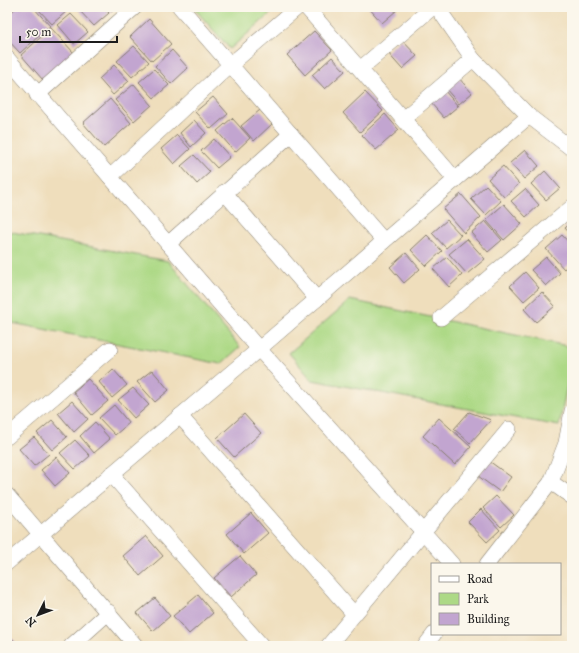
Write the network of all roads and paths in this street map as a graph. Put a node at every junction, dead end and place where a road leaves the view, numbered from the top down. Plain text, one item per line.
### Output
1 (135, 7) edge
2 (180, 7) edge
3 (298, 7) edge
4 (306, 7) edge
5 (433, 7) edge
6 (437, 7) edge
7 (7, 58) edge
8 (473, 59) junction
9 (230, 65) junction
10 (360, 69) junction
11 (37, 95) junction
12 (529, 116) junction
13 (403, 119) junction
14 (291, 134) junction
15 (572, 149) edge
16 (110, 177) junction
17 (455, 179) junction
18 (224, 192) junction
19 (572, 207) edge
20 (384, 241) junction
21 (168, 244) junction
22 (317, 299) junction
23 (441, 318) dead end
24 (110, 349) dead end
25 (259, 349) junction
26 (180, 416) junction
27 (572, 416) edge
28 (509, 429) dead end
29 (7, 437) edge
30 (111, 474) junction
31 (551, 482) junction
32 (7, 495) edge
33 (572, 497) edge
34 (423, 531) junction
35 (40, 534) junction
36 (7, 563) edge
37 (451, 563) edge
38 (488, 563) edge
39 (109, 612) junction
40 (354, 614) junction
41 (433, 635) edge
42 (71, 646) edge
43 (136, 646) edge
44 (262, 646) edge
45 (328, 646) edge
46 (425, 646) edge

1 - 11 street
2 - 9 street
3 - 9 street
4 - 10 street
5 - 10 street
6 - 8 street
7 - 11 street
8 - 12 street
8 - 13 street
9 - 14 street
9 - 16 street
10 - 13 street
11 - 16 street
12 - 15 street
12 - 17 street
13 - 17 street
14 - 18 street
14 - 20 street
16 - 21 street
17 - 20 street
18 - 21 street
18 - 22 street
19 - 23 street
20 - 22 street
21 - 25 street
22 - 25 street
24 - 29 street
25 - 26 street
25 - 34 street
26 - 30 street
26 - 40 street
27 - 31 street
28 - 34 street
30 - 35 street
30 - 44 street
31 - 33 street
31 - 38 street
32 - 35 street
34 - 37 street
34 - 40 street
35 - 36 street
35 - 39 street
39 - 42 street
39 - 43 street
40 - 45 street
41 - 46 street

